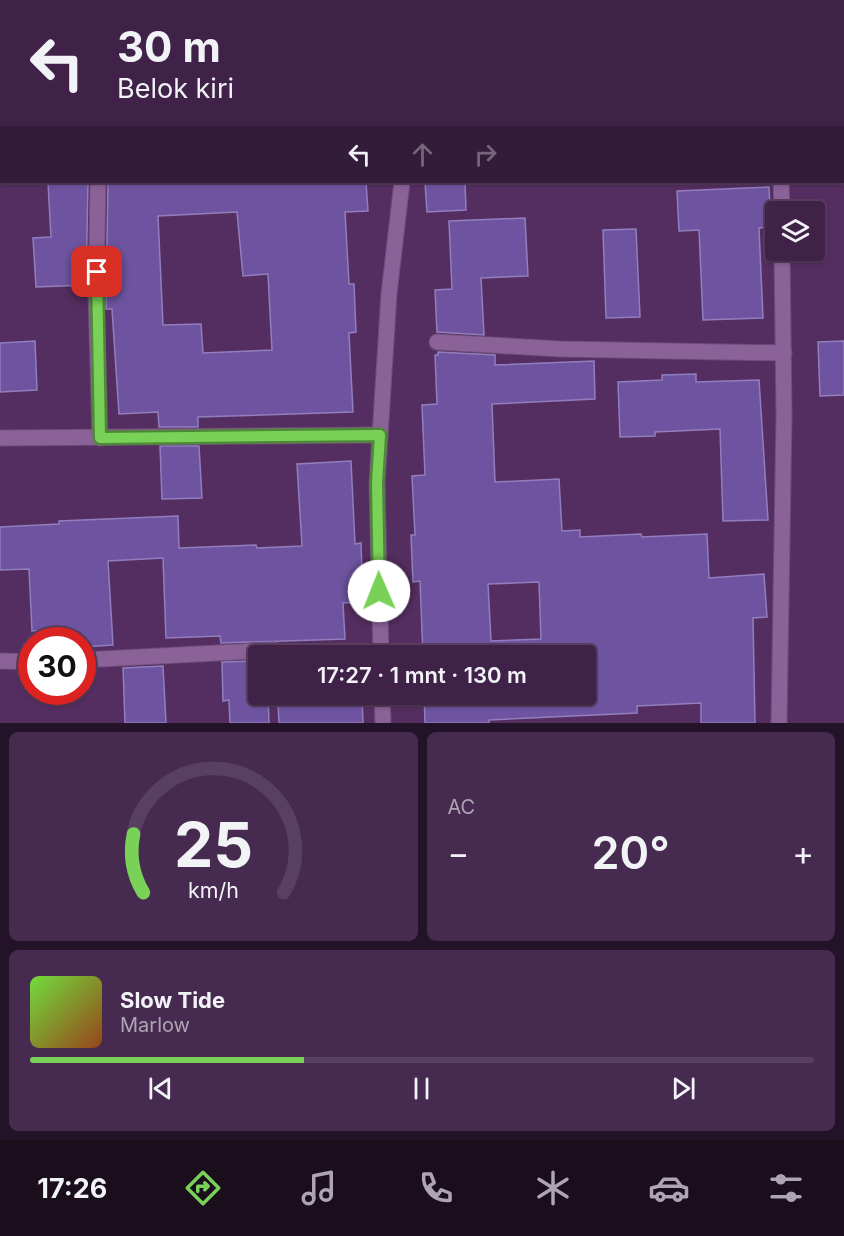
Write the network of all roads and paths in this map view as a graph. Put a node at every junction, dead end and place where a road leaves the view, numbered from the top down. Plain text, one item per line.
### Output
1 (98, 183) edge
2 (402, 183) edge
3 (781, 183) edge
4 (782, 201) edge
5 (782, 261) edge
6 (437, 342) dead end
7 (784, 353) junction
8 (380, 435) junction
9 (0, 438) edge
10 (100, 438) junction
11 (381, 645) edge
12 (248, 651) edge
13 (96, 659) edge
14 (0, 661) edge
15 (18, 662) edge
16 (382, 705) edge
17 (383, 723) edge
18 (779, 723) edge

1 - 10 street
2 - 8 street
3 - 4 street
5 - 7 street
6 - 7 street
7 - 18 street
8 - 10 street
8 - 11 street
9 - 10 street
12 - 13 street
14 - 15 street
16 - 17 street

